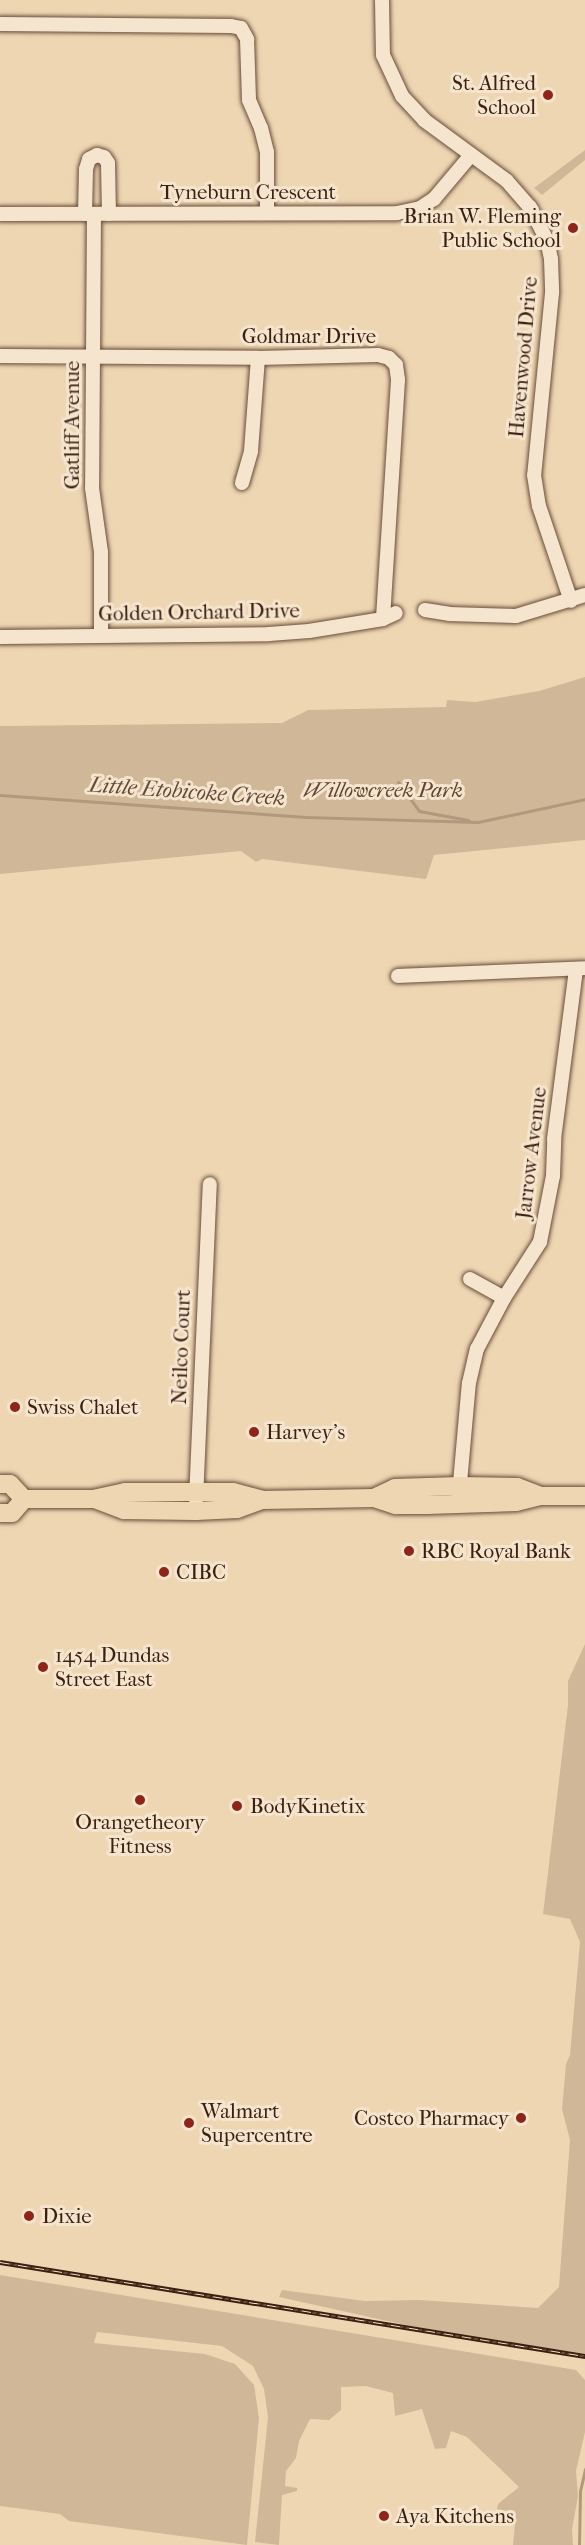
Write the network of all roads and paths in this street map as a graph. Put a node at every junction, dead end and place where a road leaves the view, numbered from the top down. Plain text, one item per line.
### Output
1 (382, 0) edge
2 (0, 24) edge
3 (471, 155) junction
4 (267, 213) junction
5 (0, 214) edge
6 (89, 214) junction
7 (109, 214) junction
8 (0, 356) edge
9 (93, 357) junction
10 (258, 358) junction
11 (242, 483) dead end
12 (585, 595) edge
13 (571, 601) junction
14 (425, 610) dead end
15 (390, 616) joint
16 (100, 635) junction
17 (0, 637) edge
18 (580, 968) edge
19 (398, 976) dead end
20 (210, 1184) dead end
21 (470, 1279) dead end
22 (504, 1298) junction
23 (0, 1484) edge
24 (460, 1486) junction
25 (540, 1496) junction
26 (585, 1496) edge
27 (24, 1498) junction
28 (374, 1498) junction
29 (196, 1502) junction
30 (457, 1505) junction
31 (0, 1513) edge

1 - 3 street, Havenwood Drive
2 - 4 street
3 - 4 street, Tyneburn Crescent
3 - 13 street, Havenwood Drive
4 - 7 street, Tyneburn Crescent
5 - 6 street, Tyneburn Crescent
6 - 7 street, Tyneburn Crescent
6 - 7 street, Gatliff Avenue
6 - 9 street, Gatliff Avenue
8 - 9 street, Goldmar Drive
9 - 10 street, Goldmar Drive
9 - 16 street, Gatliff Avenue
10 - 11 street
10 - 15 street, Goldmar Drive
12 - 13 street
13 - 14 street
15 - 16 street, Golden Orchard Drive
16 - 17 street, Golden Orchard Drive
18 - 19 street
18 - 22 street, Jarrow Avenue
20 - 29 street, Neilco Court
21 - 22 street
22 - 24 street, Jarrow Avenue
23 - 27 main road
24 - 25 main road
24 - 28 main road
24 - 30 street, Jarrow Avenue
25 - 26 main road
25 - 30 main road
27 - 29 main road
27 - 31 main road
28 - 29 main road
28 - 30 main road

